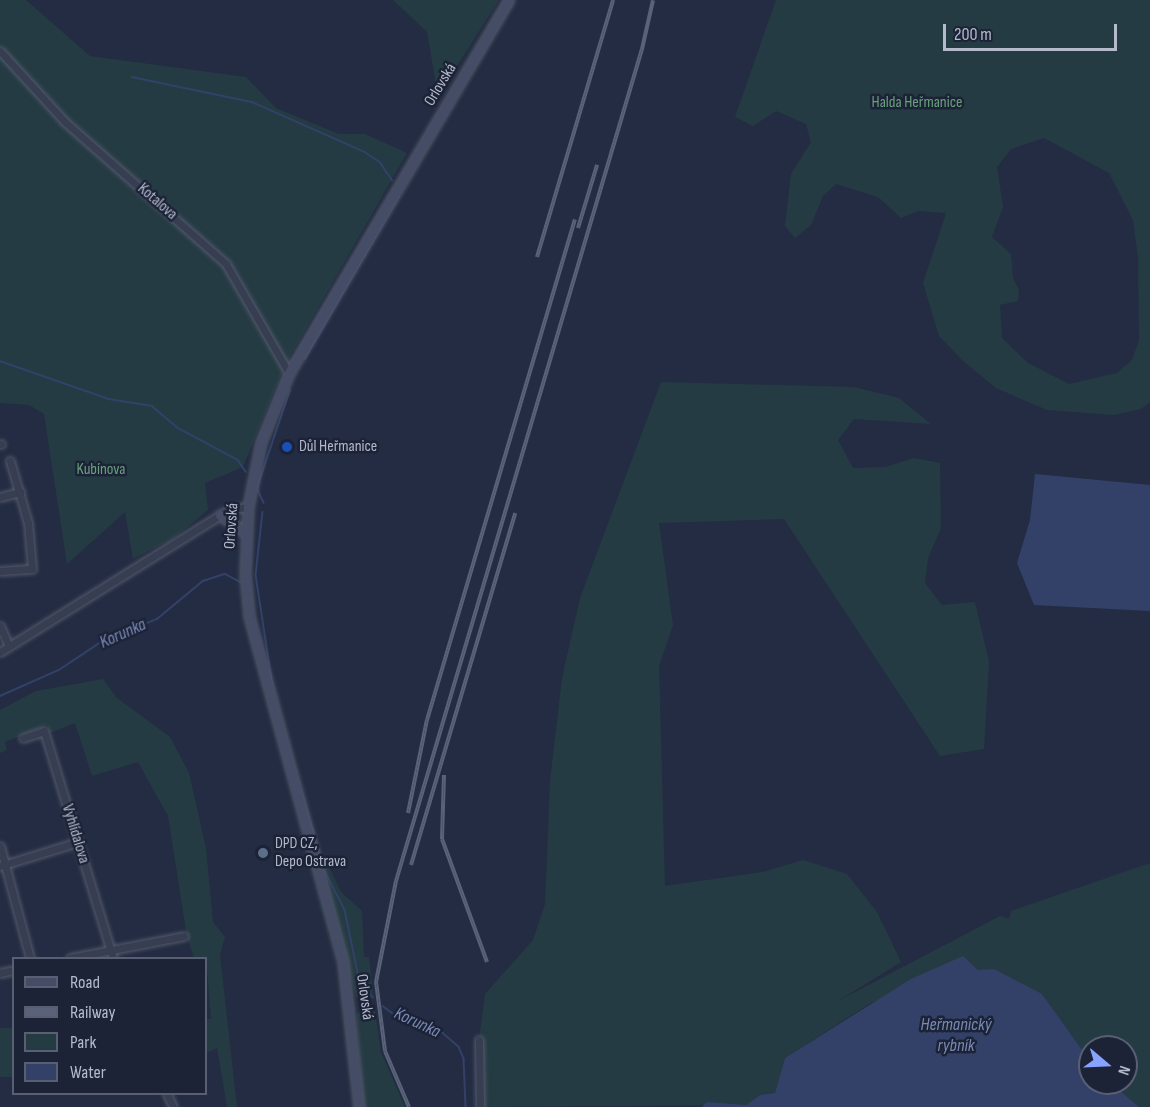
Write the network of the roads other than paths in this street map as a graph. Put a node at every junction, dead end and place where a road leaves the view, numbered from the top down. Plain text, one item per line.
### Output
1 (509, 0) edge
2 (0, 51) edge
3 (289, 373) junction
4 (10, 461) dead end
5 (20, 492) junction
6 (0, 497) edge
7 (248, 507) junction
8 (220, 515) junction
9 (246, 533) junction
10 (0, 571) edge
11 (0, 626) edge
12 (9, 646) junction
13 (0, 652) edge
14 (23, 738) dead end
15 (78, 842) junction
16 (0, 846) edge
17 (2, 865) edge
18 (184, 936) dead end
19 (111, 950) junction
20 (30, 957) edge
21 (75, 957) edge
22 (113, 957) edge
23 (479, 1040) dead end
24 (359, 1107) edge
25 (480, 1107) edge

1 - 3 main road, Orlovská
2 - 3 street, Kotalova
3 - 7 main road, Orlovská
4 - 5 street
5 - 6 street
5 - 10 street
7 - 8 street
7 - 9 main road, Orlovská
8 - 9 main road
8 - 12 street
9 - 24 main road, Orlovská
11 - 12 street
12 - 13 street
14 - 15 street, Vyhlídalova
15 - 17 street
15 - 19 street, Vyhlídalova
16 - 17 street
17 - 20 street
18 - 19 street
19 - 21 street
19 - 22 street, Vyhlídalova
23 - 25 street

